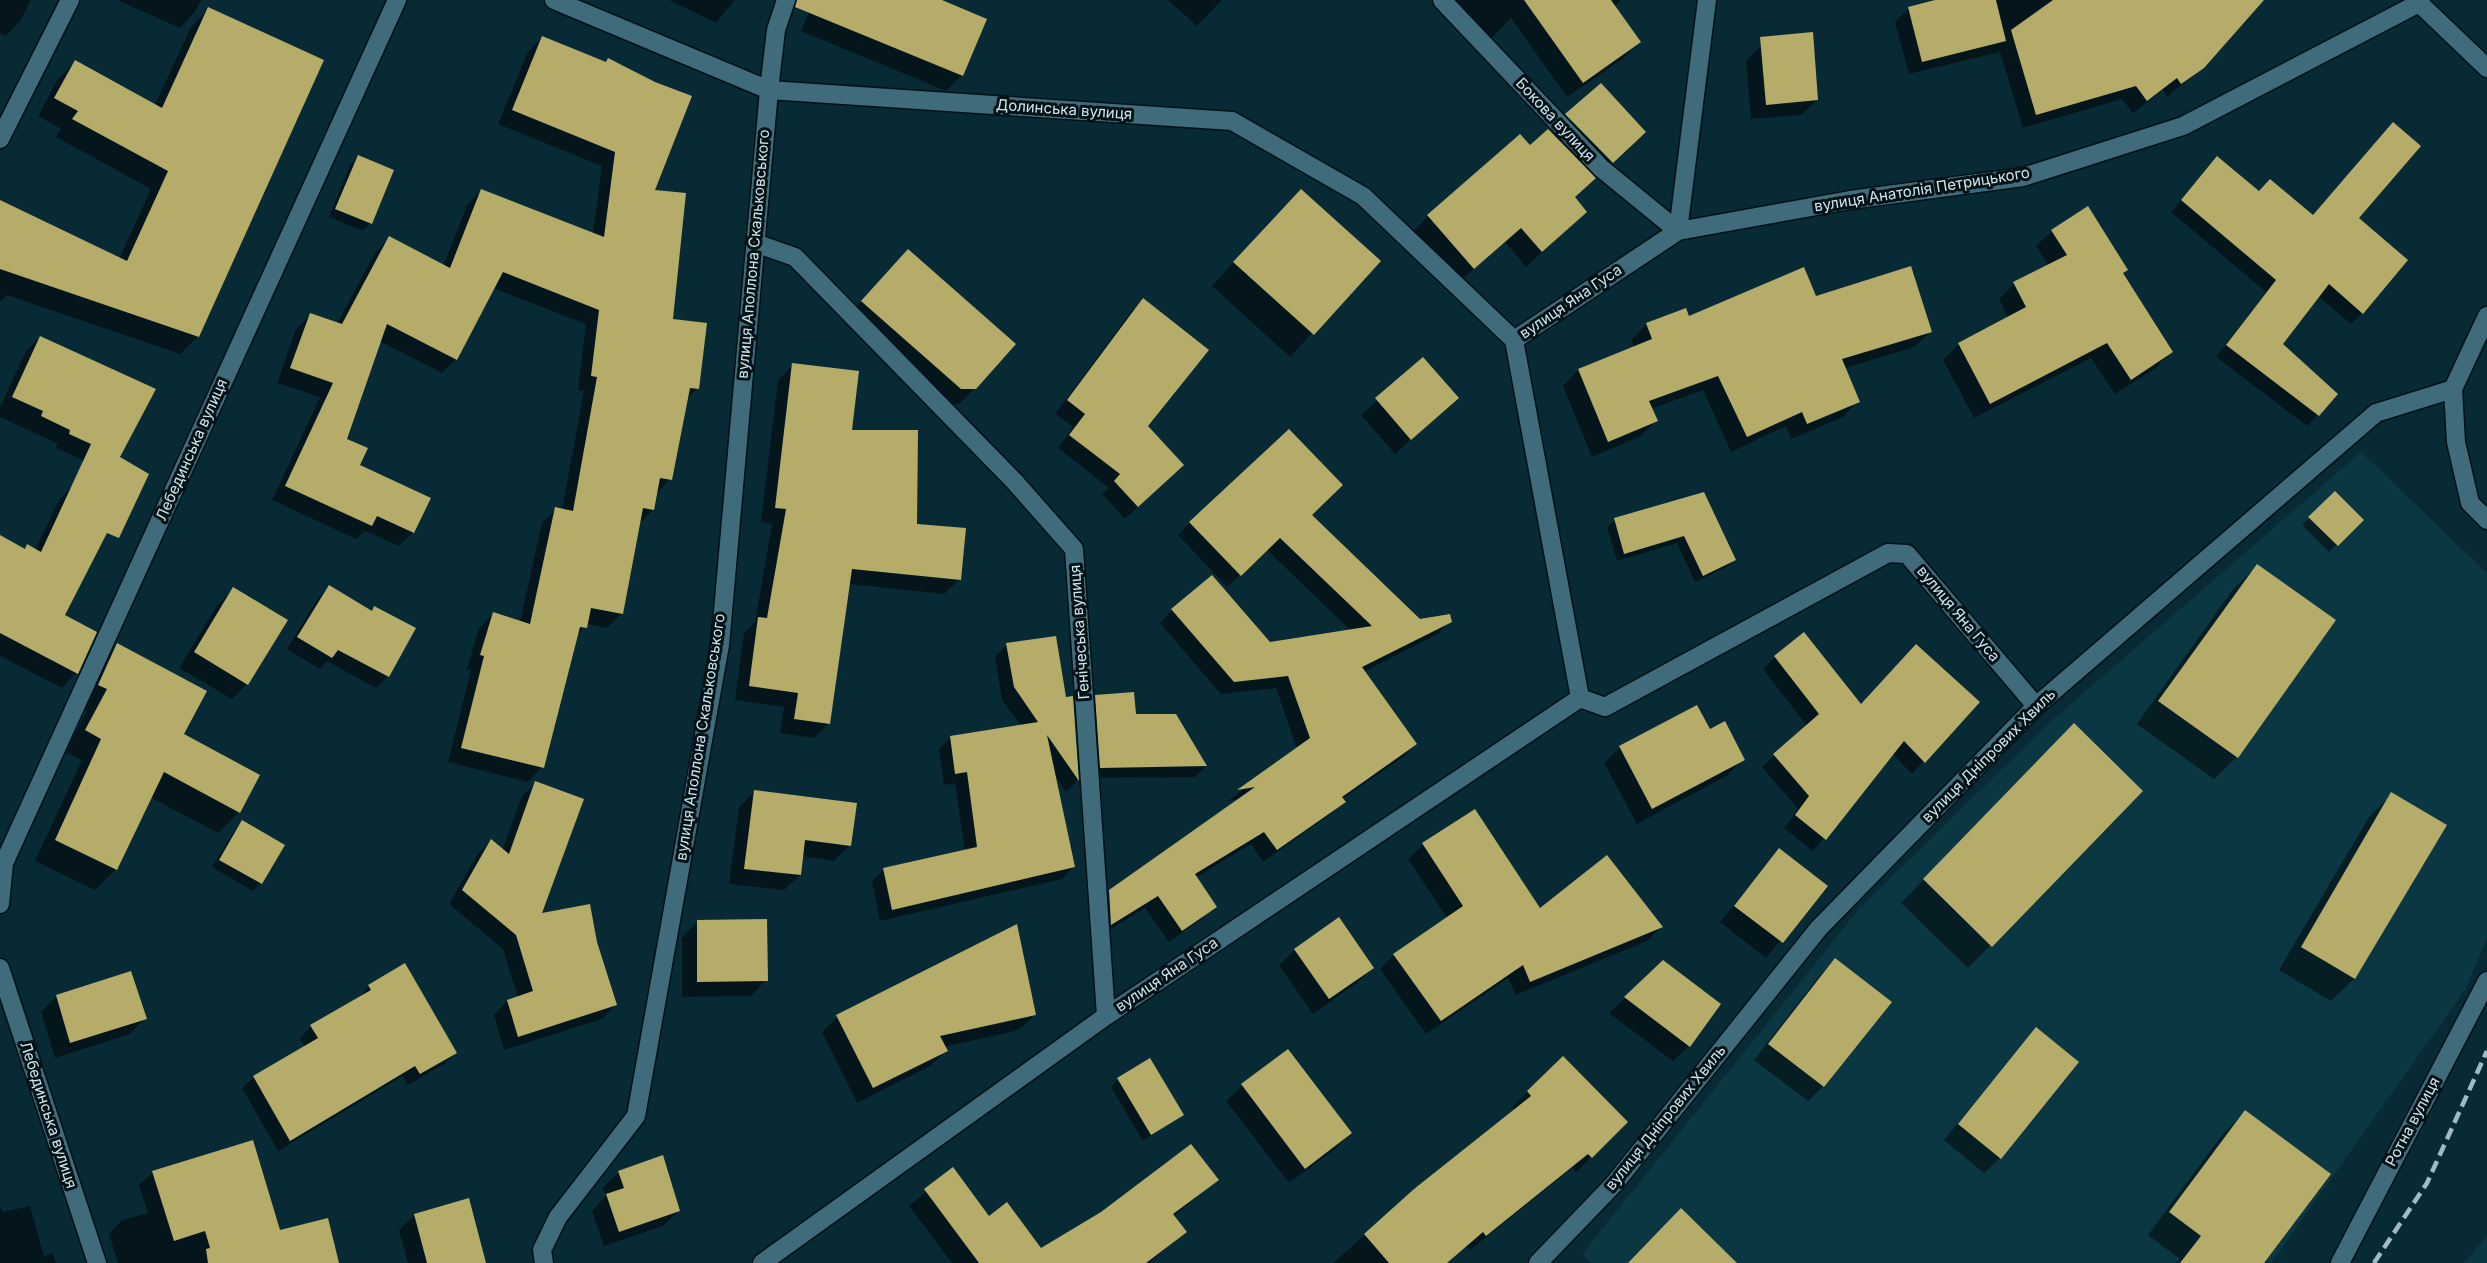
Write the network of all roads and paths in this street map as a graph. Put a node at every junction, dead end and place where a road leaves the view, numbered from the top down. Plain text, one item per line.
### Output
1 (70, 0) edge
2 (397, 0) edge
3 (554, 0) edge
4 (786, 0) edge
5 (1442, 0) edge
6 (1707, 0) edge
7 (2417, 1) edge
8 (2487, 68) edge
9 (769, 90) junction
10 (0, 139) edge
11 (1678, 231) junction
12 (755, 243) junction
13 (2487, 316) edge
14 (1514, 340) junction
15 (2453, 389) junction
16 (2487, 520) edge
17 (1580, 698) junction
18 (2036, 706) junction
19 (0, 904) edge
20 (0, 968) edge
21 (2487, 981) edge
22 (1106, 1016) junction
23 (97, 1263) edge
24 (544, 1263) edge
25 (762, 1263) edge
26 (1538, 1263) edge
27 (2340, 1263) edge

1 - 10 street
2 - 19 street, Лебединська вулиця
3 - 9 street, Долинська вулиця
4 - 9 street, вулиця Аполлона Скальковського
5 - 11 street, Бокова вулиця
6 - 11 street
7 - 8 street
7 - 11 street, вулиця Анатолія Петрицького
9 - 12 street, вулиця Аполлона Скальковського
9 - 14 street, Долинська вулиця
11 - 14 street, вулиця Яна Гуса
12 - 22 street, Генічеська вулиця
12 - 24 street, вулиця Аполлона Скальковського
13 - 15 street
14 - 17 street, вулиця Яна Гуса
15 - 16 street
15 - 18 street, вулиця Дніпрових Хвиль
17 - 18 street, вулиця Яна Гуса
17 - 22 street, вулиця Яна Гуса
18 - 26 street, вулиця Дніпрових Хвиль
20 - 23 street, Лебединська вулиця
21 - 27 street, Ротна вулиця
22 - 25 street, вулиця Яна Гуса

